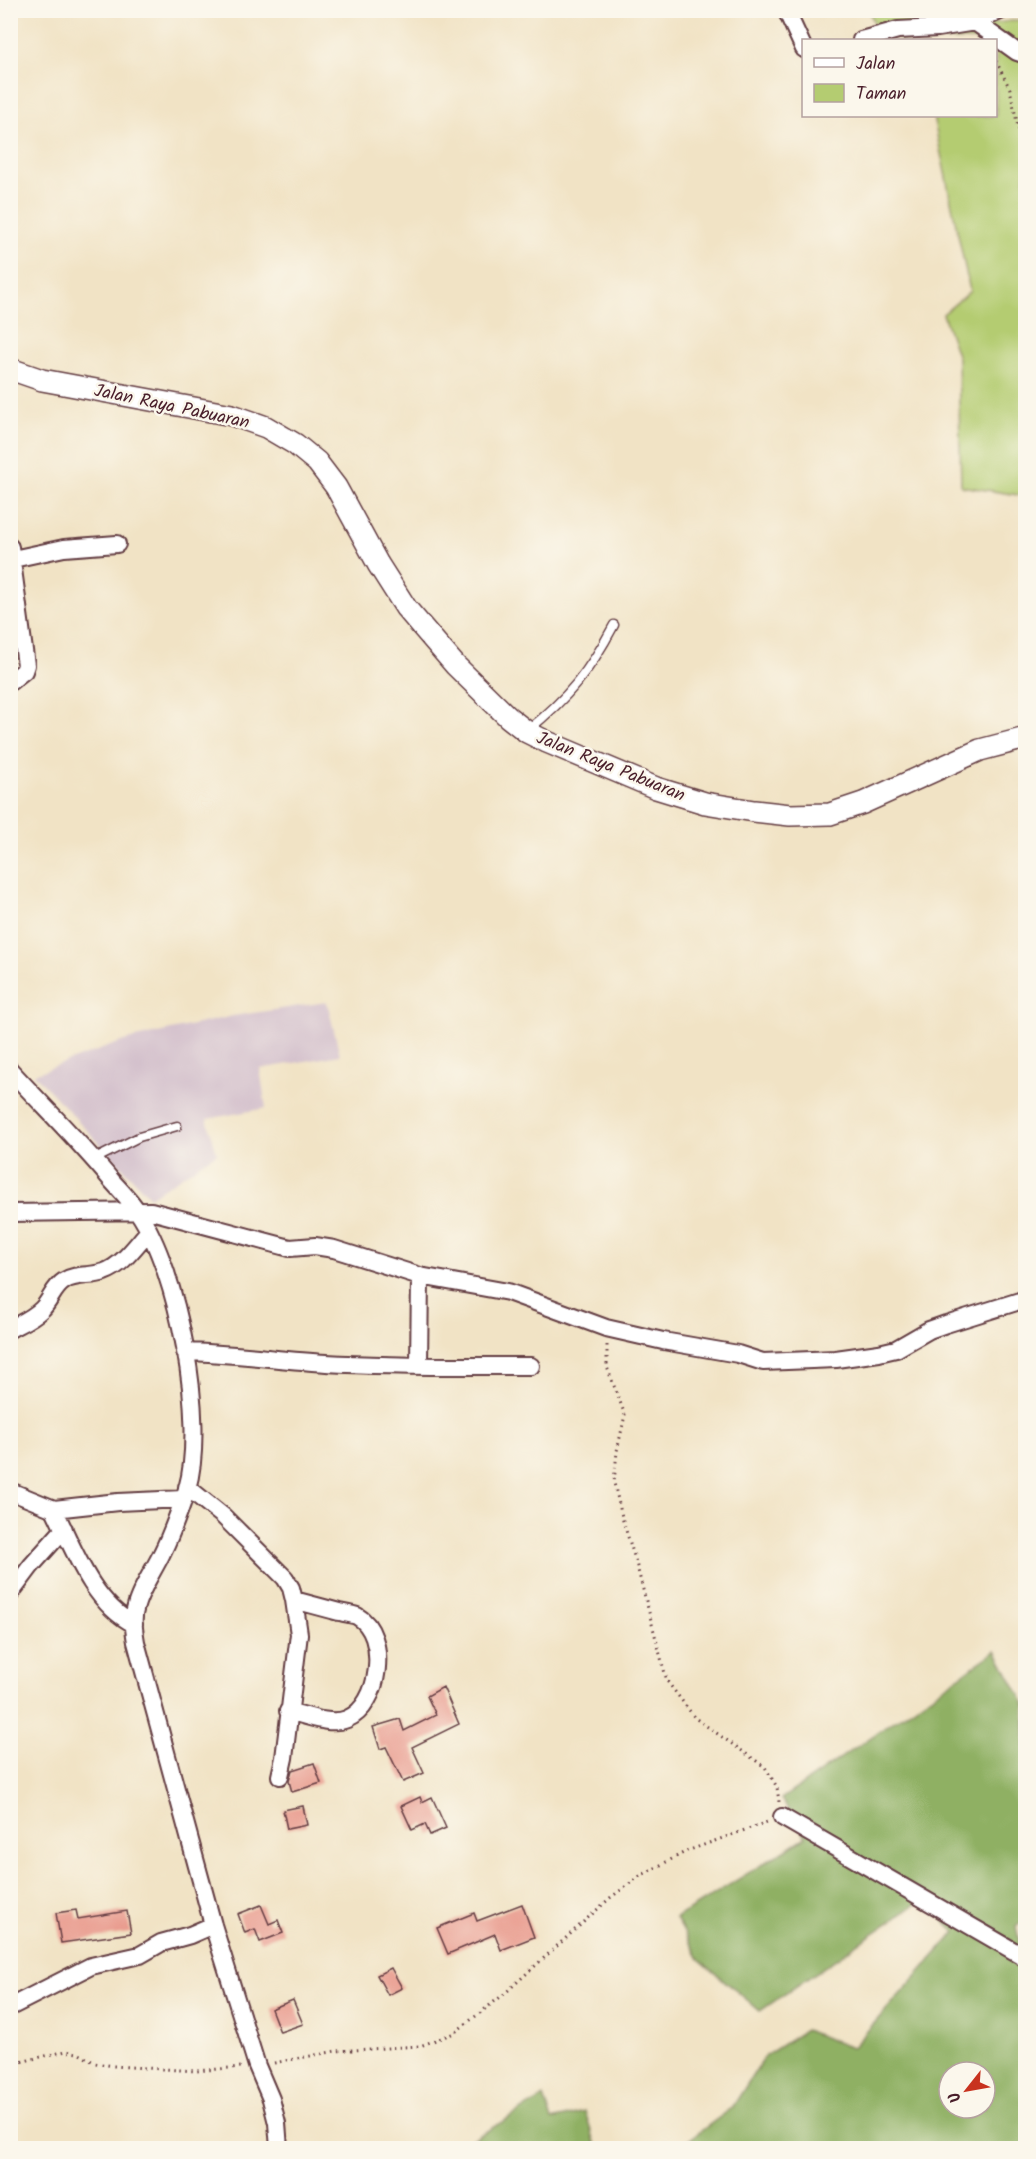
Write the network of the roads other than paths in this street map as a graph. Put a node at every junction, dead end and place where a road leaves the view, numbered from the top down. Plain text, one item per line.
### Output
1 (786, 10) edge
2 (1002, 10) edge
3 (973, 16) edge
4 (865, 39) edge
5 (802, 45) edge
6 (1026, 55) edge
7 (10, 369) edge
8 (117, 544) dead end
9 (12, 562) edge
10 (614, 624) dead end
11 (10, 682) edge
12 (527, 732) junction
13 (1026, 738) edge
14 (10, 1070) edge
15 (177, 1126) dead end
16 (95, 1160) junction
17 (10, 1213) edge
18 (139, 1213) junction
19 (148, 1232) junction
20 (420, 1276) junction
21 (1026, 1299) edge
22 (10, 1329) edge
23 (185, 1352) junction
24 (419, 1366) junction
25 (531, 1366) dead end
26 (10, 1491) edge
27 (185, 1493) junction
28 (54, 1509) junction
29 (64, 1529) junction
30 (10, 1594) edge
31 (294, 1600) junction
32 (134, 1624) junction
33 (288, 1711) junction
34 (280, 1776) dead end
35 (782, 1817) road end
36 (213, 1924) junction
37 (1026, 1958) edge
38 (10, 2007) edge
39 (279, 2148) edge

1 - 5 street
2 - 3 street
3 - 4 street
3 - 6 street
7 - 12 street, Jalan Raya Pabuaran
8 - 9 street
9 - 11 street
10 - 12 lane
12 - 13 street, Jalan Raya Pabuaran
14 - 16 street
15 - 16 lane
16 - 18 street
17 - 18 street
18 - 19 street
18 - 20 street
19 - 22 street
19 - 23 street
20 - 21 street
20 - 24 street
23 - 24 street
23 - 27 street
24 - 25 street
26 - 28 street
27 - 28 street
27 - 31 street
27 - 32 street
28 - 29 street
29 - 30 street
29 - 32 street
31 - 33 street
31 - 33 street
32 - 36 street
33 - 34 street
35 - 37 street
36 - 38 street
36 - 39 street

